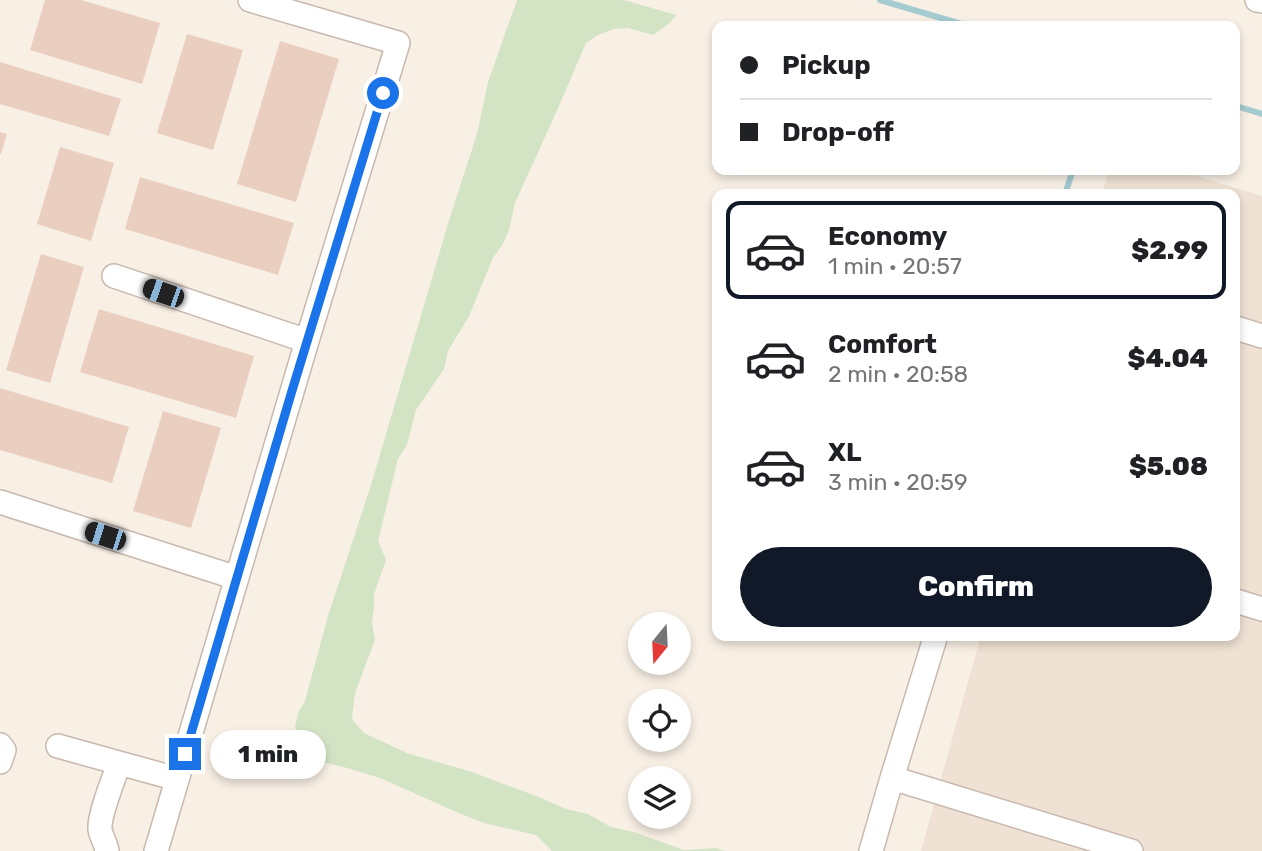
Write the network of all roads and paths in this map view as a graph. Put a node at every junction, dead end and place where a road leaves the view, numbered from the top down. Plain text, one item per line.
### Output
1 (250, 0) edge
2 (114, 276) dead end
3 (1240, 329) edge
4 (1262, 336) edge
5 (307, 341) junction
6 (0, 502) edge
7 (237, 578) junction
8 (1240, 602) edge
9 (1262, 610) edge
10 (934, 641) edge
11 (0, 745) edge
12 (58, 746) dead end
13 (0, 762) edge
14 (119, 763) junction
15 (892, 778) junction
16 (177, 779) junction
17 (107, 851) edge
18 (156, 851) edge
19 (872, 851) edge
20 (1131, 851) edge

1 - 5 street
2 - 5 street
3 - 4 street
5 - 7 street
6 - 7 street
7 - 16 street
8 - 9 street
10 - 15 street
11 - 13 street
12 - 14 street
14 - 16 street
14 - 17 street
15 - 19 street
15 - 20 street
16 - 18 street

